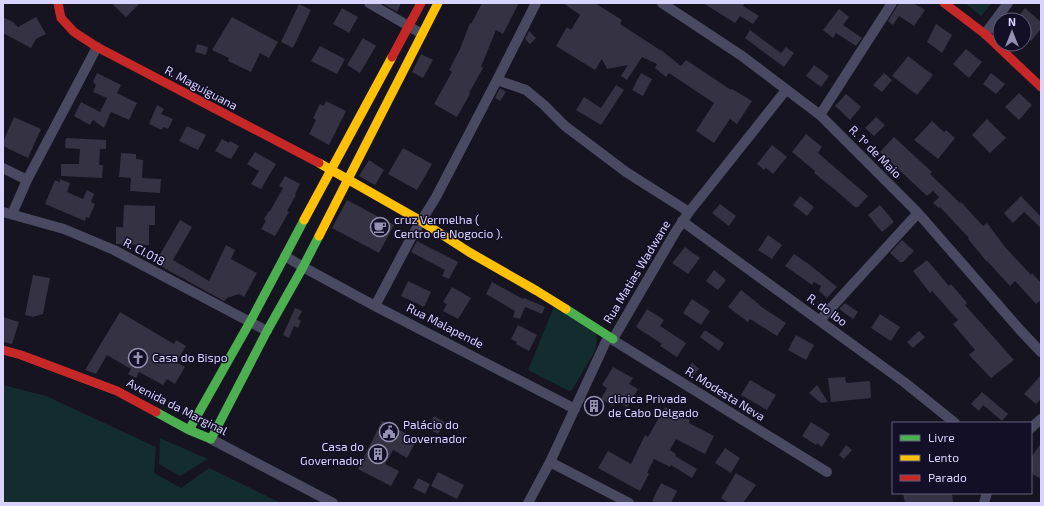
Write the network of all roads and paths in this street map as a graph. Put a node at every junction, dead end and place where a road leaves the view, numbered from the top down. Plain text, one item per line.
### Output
1 (58, 3) edge
2 (369, 3) edge
3 (421, 3) edge
4 (438, 3) edge
5 (536, 3) edge
6 (662, 3) edge
7 (892, 3) edge
8 (944, 3) edge
9 (1008, 3) edge
10 (408, 26) junction
11 (422, 34) junction
12 (985, 34) junction
13 (97, 47) junction
14 (497, 80) junction
15 (1041, 87) edge
16 (786, 90) junction
17 (820, 115) junction
18 (3, 168) edge
19 (331, 169) junction
20 (347, 179) junction
21 (27, 180) junction
22 (689, 212) junction
23 (8, 213) edge
24 (918, 213) junction
25 (421, 222) junction
26 (682, 222) junction
27 (285, 256) junction
28 (303, 267) junction
29 (375, 306) junction
30 (820, 320) junction
31 (250, 322) junction
32 (267, 331) junction
33 (611, 338) junction
34 (3, 350) edge
35 (1041, 352) edge
36 (575, 409) junction
37 (1041, 419) edge
38 (954, 422) edge
39 (1032, 427) edge
40 (188, 430) junction
41 (211, 439) junction
42 (550, 462) junction
43 (827, 472) dead end
44 (333, 503) edge
45 (528, 503) edge
46 (629, 503) edge

1 - 13 main road, R. Maguiguana
2 - 10 street
3 - 10 main road
4 - 11 main road
5 - 14 street
6 - 16 street, R. 1º de Maio
7 - 17 street
8 - 12 main road
9 - 12 street
10 - 11 street
10 - 19 main road
11 - 20 main road
12 - 15 main road
13 - 19 main road, R. Maguiguana
13 - 21 street
14 - 22 street
14 - 25 street
16 - 17 street, R. 1º de Maio
16 - 22 street, Rua Matias Wadwane
17 - 24 street, R. 1º de Maio
18 - 21 street
19 - 20 main road, R. Maguiguana
19 - 27 main road
20 - 25 main road, R. Maguiguana
20 - 28 main road
21 - 23 street
22 - 26 street, Rua Matias Wadwane
23 - 31 street, R. CI.018
24 - 30 street
24 - 35 street, R. 1º de Maio
25 - 29 street
25 - 33 main road, R. Maguiguana
26 - 30 street, R. do Ibo
26 - 33 street, Rua Matias Wadwane
27 - 28 street, Rua Malapende
27 - 31 main road
28 - 29 street, Rua Malapende
28 - 32 main road
29 - 36 street, Rua Malapende
30 - 38 street, R. do Ibo
31 - 32 street, R. CI.018
31 - 40 main road
32 - 41 main road
33 - 36 street, Rua Matias Wadwane
33 - 43 street, R. Modesta Neva
34 - 40 main road, Avenida da Marginal
36 - 42 street, Rua Matias Wadwane
37 - 39 street
40 - 41 main road, Avenida da Marginal
41 - 44 street, Avenida da Marginal
42 - 45 street, Rua Matias Wadwane
42 - 46 street

